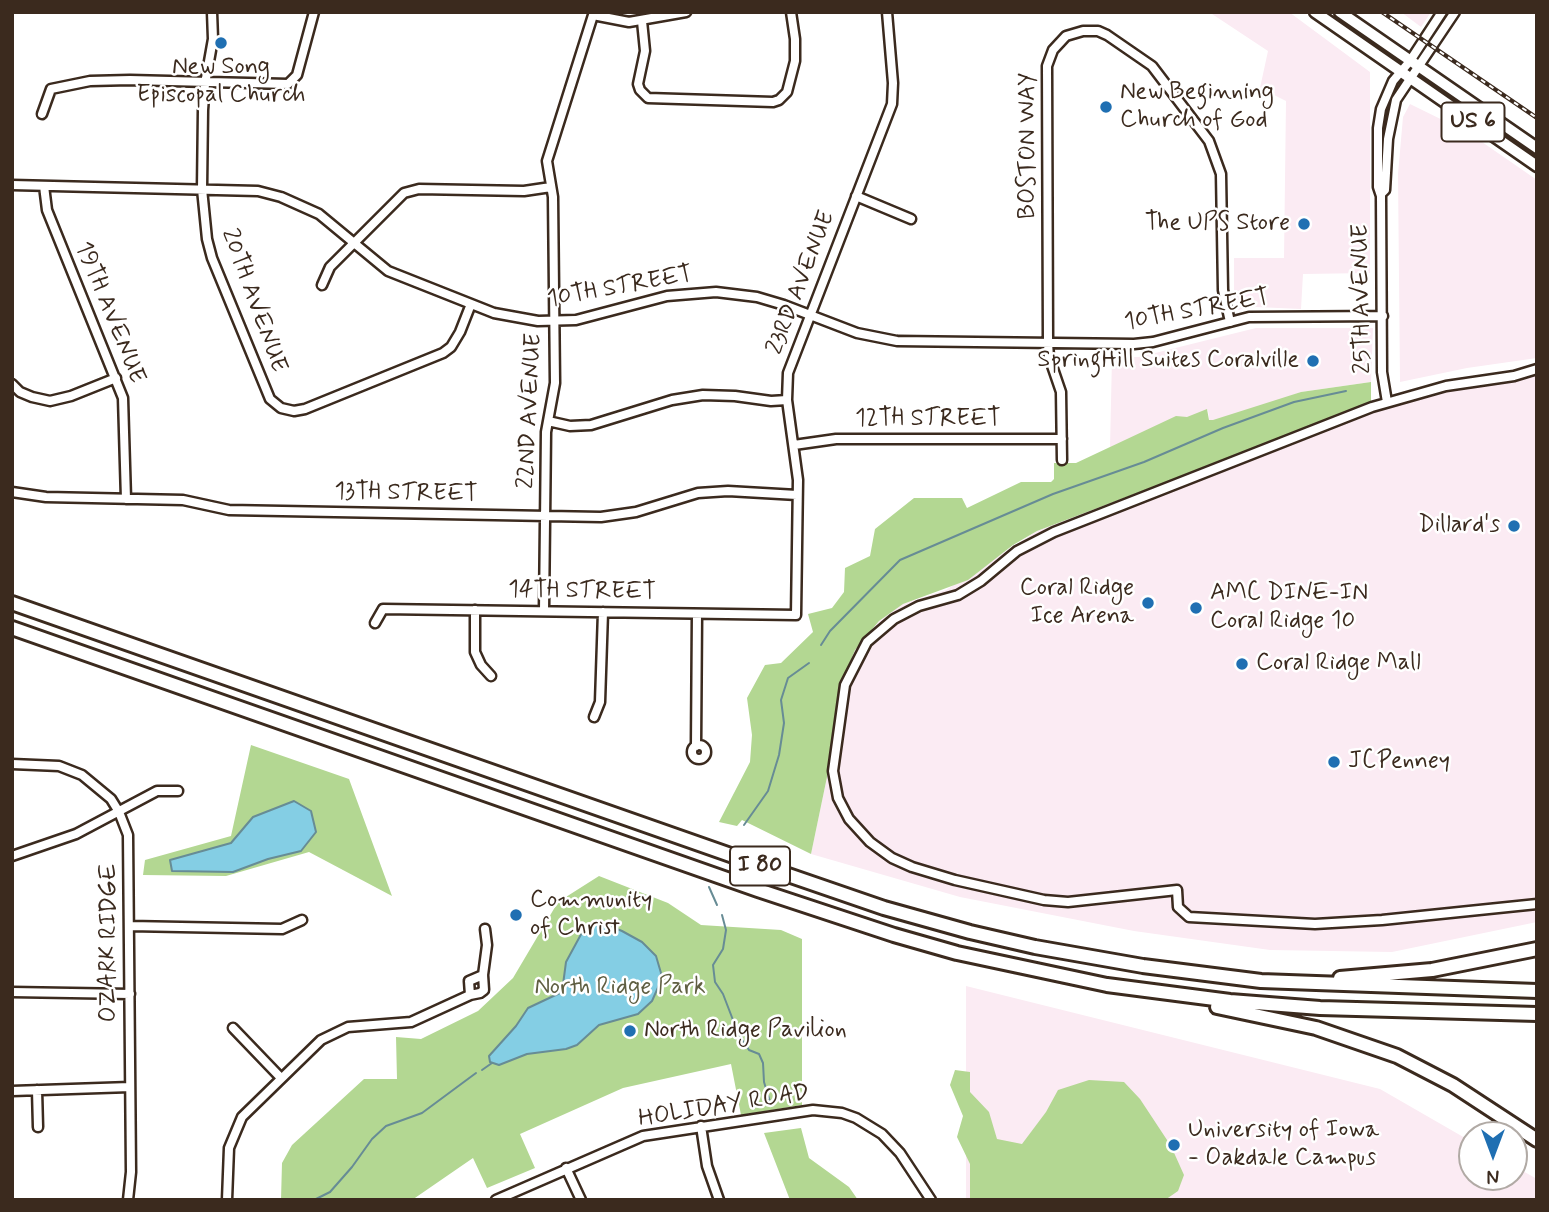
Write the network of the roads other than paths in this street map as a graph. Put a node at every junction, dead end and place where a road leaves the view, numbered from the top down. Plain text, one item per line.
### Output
1 (212, 12) edge
2 (314, 12) edge
3 (686, 12) edge
4 (790, 12) edge
5 (887, 12) edge
6 (1315, 12) edge
7 (1340, 12) edge
8 (1442, 12) edge
9 (1455, 12) edge
10 (594, 14) edge
11 (642, 20) junction
12 (1414, 64) junction
13 (1399, 72) junction
14 (1409, 79) junction
15 (205, 84) junction
16 (42, 114) dead end
17 (1537, 148) edge
18 (1537, 166) edge
19 (12, 185) edge
20 (44, 186) junction
21 (551, 187) junction
22 (202, 188) junction
23 (1381, 194) junction
24 (856, 196) junction
25 (911, 219) dead end
26 (354, 243) junction
27 (322, 285) dead end
28 (471, 304) junction
29 (809, 315) junction
30 (1383, 316) junction
31 (555, 322) junction
32 (1230, 322) junction
33 (1048, 343) junction
34 (1537, 369) edge
35 (116, 378) junction
36 (12, 384) edge
37 (786, 400) junction
38 (1387, 402) junction
39 (548, 421) junction
40 (1062, 439) junction
41 (794, 445) junction
42 (1062, 460) dead end
43 (12, 492) edge
44 (797, 495) junction
45 (126, 499) junction
46 (545, 516) junction
47 (12, 603) edge
48 (475, 610) junction
49 (544, 610) junction
50 (603, 612) junction
51 (698, 614) junction
52 (796, 615) joint
53 (375, 623) dead end
54 (12, 628) edge
55 (491, 676) dead end
56 (594, 717) dead end
57 (696, 746) dead end
58 (12, 764) edge
59 (178, 790) dead end
60 (119, 811) junction
61 (12, 856) edge
62 (1537, 904) edge
63 (302, 920) dead end
64 (130, 926) junction
65 (485, 929) dead end
66 (1537, 949) edge
67 (1201, 974) junction
68 (482, 975) junction
69 (1108, 985) junction
70 (1537, 991) edge
71 (12, 992) edge
72 (130, 994) junction
73 (470, 996) junction
74 (1537, 1014) edge
75 (233, 1028) dead end
76 (281, 1078) junction
77 (130, 1087) junction
78 (37, 1090) junction
79 (12, 1091) edge
80 (701, 1126) junction
81 (38, 1127) dead end
82 (1537, 1140) edge
83 (566, 1168) junction
84 (128, 1200) edge
85 (227, 1200) edge
86 (496, 1200) edge
87 (580, 1200) edge
88 (719, 1200) edge
89 (931, 1200) edge

1 - 15 street, 20TH AVENUE
2 - 15 street
3 - 11 street
4 - 11 street
5 - 24 street, 23RD AVENUE
6 - 13 main road, US 6
7 - 12 main road, US 6
8 - 12 street, 25TH AVENUE
9 - 12 street, 25TH AVENUE
10 - 11 street
10 - 21 street, 22ND AVENUE
12 - 13 street, 25TH AVENUE
12 - 14 street, 25TH AVENUE
12 - 17 main road, US 6
13 - 14 main road, US 6
13 - 23 street, 25TH AVENUE
14 - 18 main road, US 6
14 - 23 street, 25TH AVENUE
15 - 16 street
15 - 22 street, 20TH AVENUE
19 - 20 street, 10TH STREET
20 - 22 street, 10TH STREET
20 - 35 street, 19TH AVENUE
21 - 26 street
21 - 31 street, 22ND AVENUE
22 - 26 street, 10TH STREET
22 - 28 street, 20TH AVENUE
23 - 30 street, 25TH AVENUE
24 - 25 street
24 - 29 street, 23RD AVENUE
26 - 27 street
26 - 28 street, 10TH STREET
28 - 31 street, 10TH STREET
29 - 31 street, 10TH STREET
29 - 33 street, 10TH STREET
29 - 37 street, 23RD AVENUE
30 - 32 street, 10TH STREET
30 - 38 street, 25TH AVENUE
31 - 39 street, 22ND AVENUE
32 - 33 street, 10TH STREET
32 - 33 street, BOSTON WAY
33 - 40 street, BOSTON WAY
34 - 38 street
35 - 36 street
35 - 45 street, 19TH AVENUE
37 - 39 street
37 - 41 street, 23RD AVENUE
38 - 62 street
39 - 46 street, 22ND AVENUE
40 - 41 street, 12TH STREET
40 - 42 street, BOSTON WAY
41 - 44 street, 23RD AVENUE
43 - 45 street, 13TH STREET
44 - 46 street, 13TH STREET
44 - 52 street, 23RD AVENUE
45 - 46 street, 13TH STREET
46 - 49 street, 22ND AVENUE
47 - 67 highway, I 80
48 - 49 street, 14TH STREET
48 - 53 street, 14TH STREET
48 - 55 street
49 - 50 street, 14TH STREET
50 - 51 street, 14TH STREET
50 - 56 street
51 - 52 street, 14TH STREET
51 - 57 street
54 - 69 highway, I 80
58 - 60 street, OZARK RIDGE
59 - 60 street
60 - 61 street
60 - 64 street, OZARK RIDGE
63 - 64 street
64 - 72 street, OZARK RIDGE
65 - 68 street
66 - 67 highway
67 - 70 highway, I 80
68 - 73 street
68 - 73 street
69 - 74 highway, I 80
69 - 82 highway
71 - 72 street
72 - 77 street, OZARK RIDGE
73 - 76 street
75 - 76 street
76 - 85 street
77 - 78 street
77 - 84 street, OZARK RIDGE
78 - 79 street
78 - 81 street
80 - 83 street, HOLIDAY ROAD
80 - 88 street
80 - 89 street, HOLIDAY ROAD
83 - 86 street, HOLIDAY ROAD
83 - 87 street

